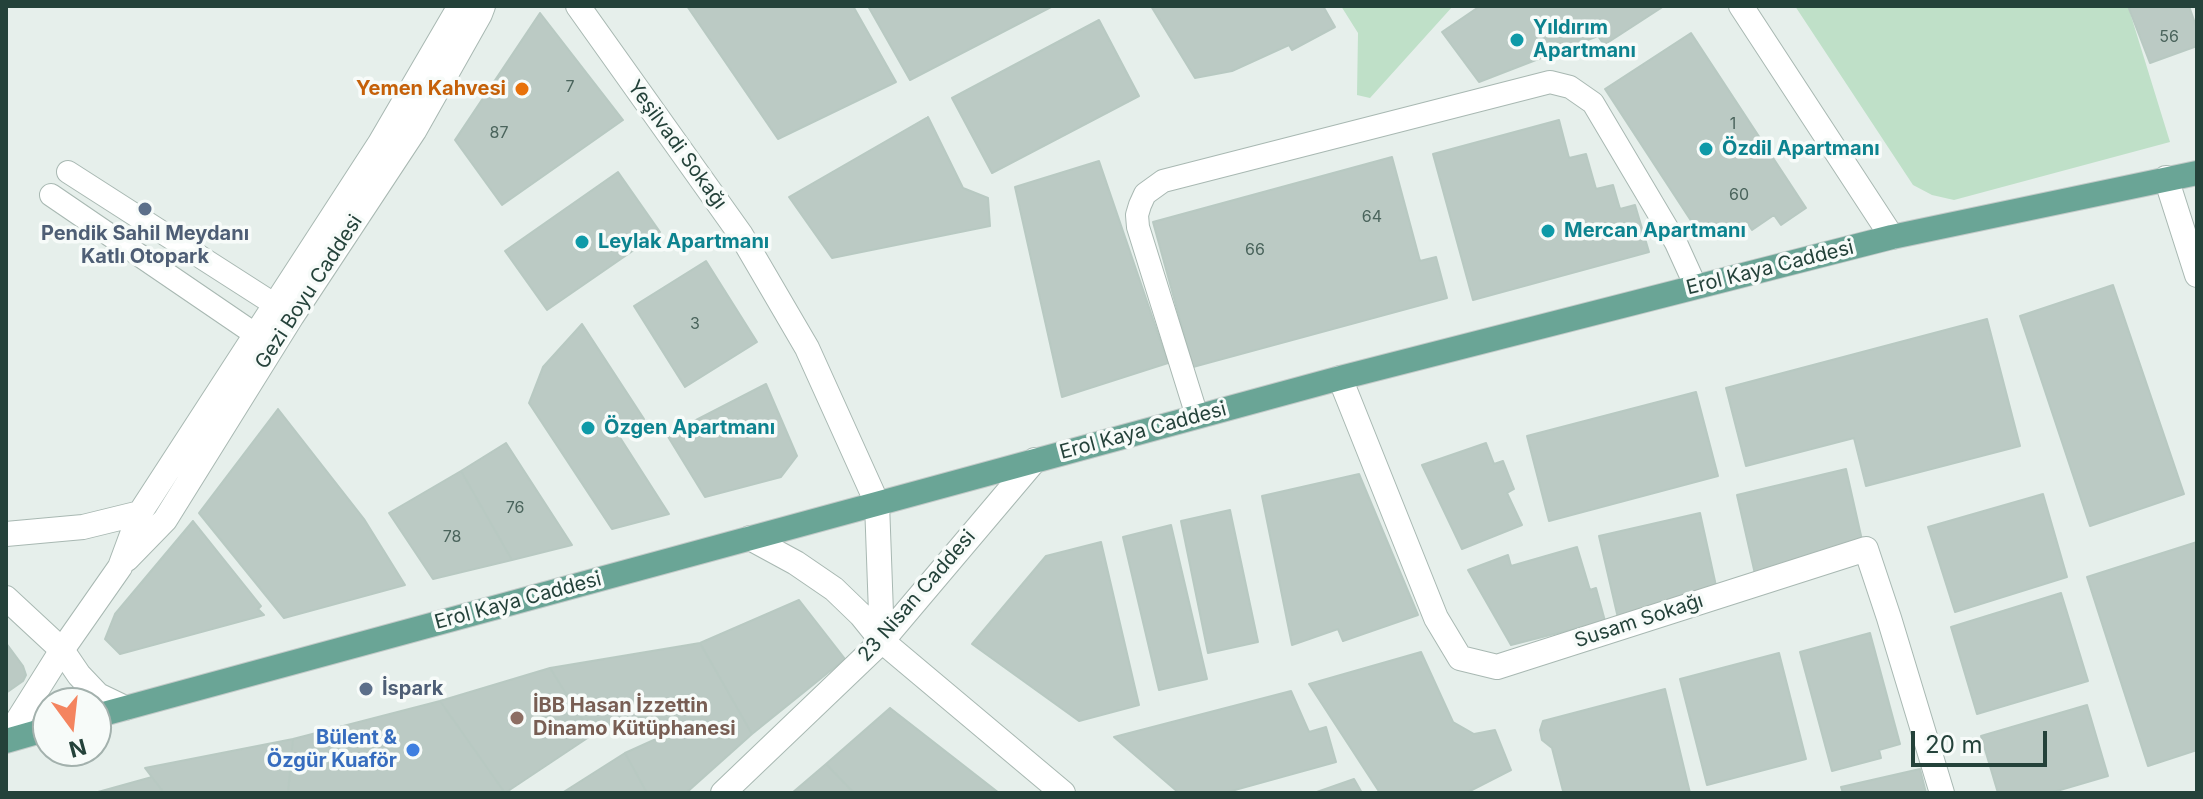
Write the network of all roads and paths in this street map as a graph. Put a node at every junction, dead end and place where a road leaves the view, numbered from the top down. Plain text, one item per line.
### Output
1 (460, 6) edge
2 (483, 6) edge
3 (578, 6) edge
4 (1741, 6) edge
5 (68, 172) dead end
6 (2197, 173) edge
7 (2166, 178) junction
8 (51, 195) dead end
9 (1892, 237) junction
10 (2197, 275) edge
11 (1696, 287) junction
12 (283, 310) junction
13 (265, 341) junction
14 (1340, 378) junction
15 (1197, 416) junction
16 (1035, 460) junction
17 (877, 503) junction
18 (140, 513) junction
19 (6, 534) edge
20 (750, 538) junction
21 (120, 567) junction
22 (6, 598) edge
23 (882, 641) junction
24 (62, 650) junction
25 (125, 708) junction
26 (112, 712) edge
27 (32, 733) edge
28 (6, 740) edge
29 (723, 793) edge
30 (1063, 793) edge
31 (1942, 793) edge

1 - 12 street
2 - 12 street, Gezi Boyu Caddesi
3 - 17 street, Yeşilvadi Sokağı
4 - 9 street
5 - 12 lane
6 - 7 main road, Erol Kaya Caddesi
7 - 9 main road, Erol Kaya Caddesi
7 - 10 street
8 - 13 lane
9 - 11 main road, Erol Kaya Caddesi
11 - 14 main road, Erol Kaya Caddesi
11 - 15 lane
12 - 13 street, Gezi Boyu Caddesi
13 - 18 street
13 - 21 street, Gezi Boyu Caddesi
14 - 15 main road, Erol Kaya Caddesi
14 - 31 street, Susam Sokağı
15 - 16 main road, Erol Kaya Caddesi
16 - 17 main road, Erol Kaya Caddesi
16 - 23 street, 23 Nisan Caddesi
17 - 20 main road, Erol Kaya Caddesi
17 - 23 street
18 - 19 street
18 - 21 street
20 - 23 street
20 - 25 main road, Erol Kaya Caddesi
21 - 24 street
22 - 24 street
23 - 29 street, 23 Nisan Caddesi
23 - 30 street
24 - 25 street
24 - 28 street
25 - 26 main road, Erol Kaya Caddesi
27 - 28 main road

